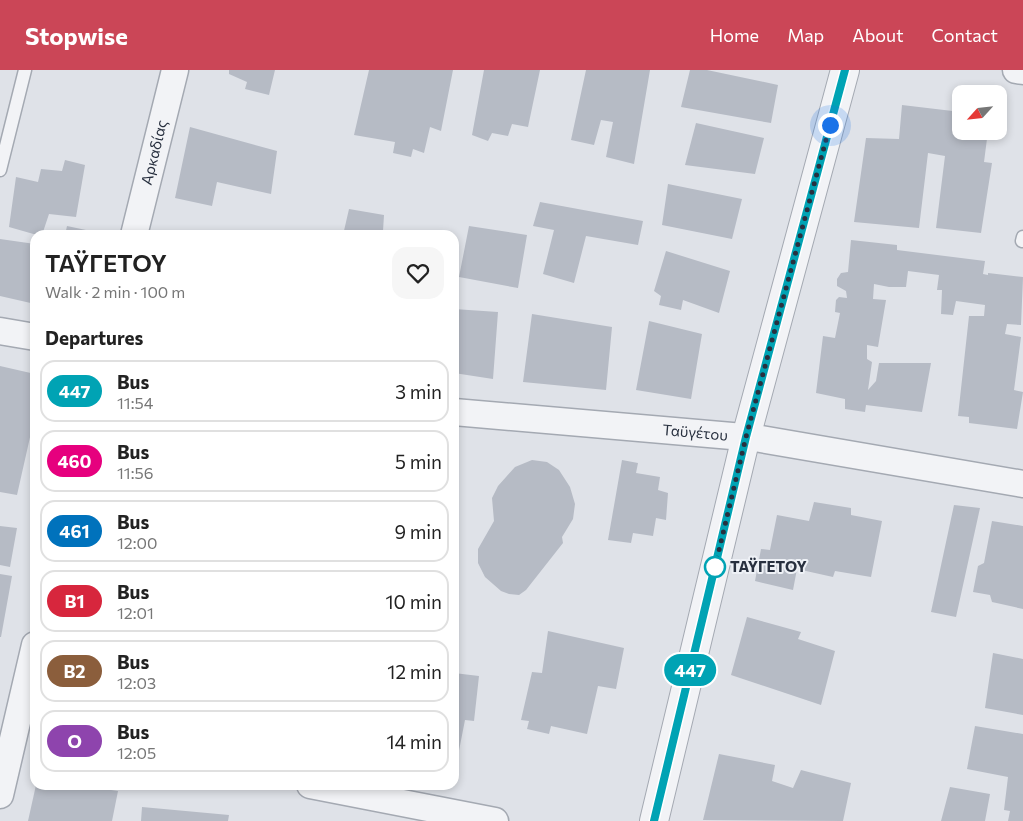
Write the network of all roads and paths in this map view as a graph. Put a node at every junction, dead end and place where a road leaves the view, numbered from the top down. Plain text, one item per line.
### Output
1 (25, 70) edge
2 (175, 70) edge
3 (845, 70) edge
4 (1016, 70) edge
5 (1023, 71) edge
6 (0, 170) edge
7 (135, 230) edge
8 (0, 331) edge
9 (30, 336) edge
10 (459, 412) edge
11 (746, 437) junction
12 (1023, 484) edge
13 (30, 668) edge
14 (17, 728) edge
15 (336, 790) edge
16 (0, 795) edge
17 (495, 821) edge
18 (654, 821) edge

1 - 6 lane
2 - 7 street, Αρκαδίας
3 - 11 street
4 - 5 street
8 - 9 street
10 - 11 street, Ταϋγέτου
11 - 12 street, Ταϋγέτου
11 - 18 street
13 - 14 street
14 - 16 street
15 - 17 street

